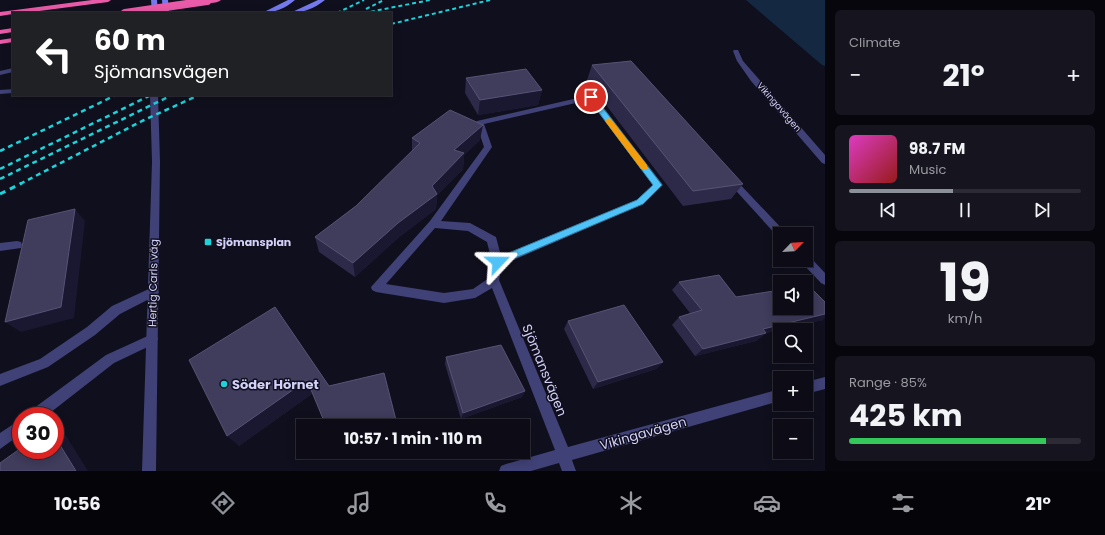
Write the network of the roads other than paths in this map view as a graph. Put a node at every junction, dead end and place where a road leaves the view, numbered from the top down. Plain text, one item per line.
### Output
1 (62, 0) edge
2 (104, 0) edge
3 (108, 0) edge
4 (154, 0) edge
5 (165, 0) edge
6 (218, 0) edge
7 (292, 0) edge
8 (322, 0) edge
9 (207, 1) junction
10 (0, 7) edge
11 (12, 12) edge
12 (15, 12) edge
13 (132, 12) edge
14 (154, 12) edge
15 (154, 12) edge
16 (166, 12) edge
17 (267, 12) edge
18 (296, 12) edge
19 (0, 14) edge
20 (12, 30) edge
21 (0, 32) edge
22 (12, 40) edge
23 (0, 42) edge
24 (736, 52) dead end
25 (12, 70) edge
26 (0, 73) edge
27 (12, 91) edge
28 (0, 92) edge
29 (154, 96) edge
30 (825, 161) edge
31 (724, 172) edge
32 (433, 224) junction
33 (775, 227) edge
34 (17, 245) dead end
35 (0, 247) edge
36 (498, 262) junction
37 (813, 267) edge
38 (494, 280) junction
39 (825, 280) edge
40 (153, 292) junction
41 (152, 339) junction
42 (0, 380) edge
43 (825, 383) edge
44 (813, 386) edge
45 (773, 397) edge
46 (47, 407) edge
47 (12, 433) edge
48 (0, 442) edge
49 (564, 455) junction
50 (149, 471) edge
51 (506, 471) edge
52 (569, 471) edge

1 - 10 highway
2 - 3 highway
2 - 12 highway
4 - 14 main road
5 - 16 main road
6 - 9 highway
7 - 17 main road
8 - 18 main road
9 - 13 highway, bridge
9 - 15 highway, bridge
11 - 19 highway
20 - 21 highway
22 - 23 highway
24 - 30 street, Vikingavägen
25 - 26 street
27 - 28 street
29 - 40 street, Hertig Carls väg
31 - 33 street
32 - 36 street
32 - 36 street
32 - 38 street
34 - 35 street
36 - 38 street
37 - 39 street
38 - 49 street, Sjömansvägen
40 - 41 street, Hertig Carls väg
40 - 42 street
41 - 46 street
41 - 50 street, Hertig Carls väg
43 - 44 street
45 - 49 street, Vikingavägen
47 - 48 street
49 - 51 street, Vikingavägen
49 - 52 street, Sjömansvägen

